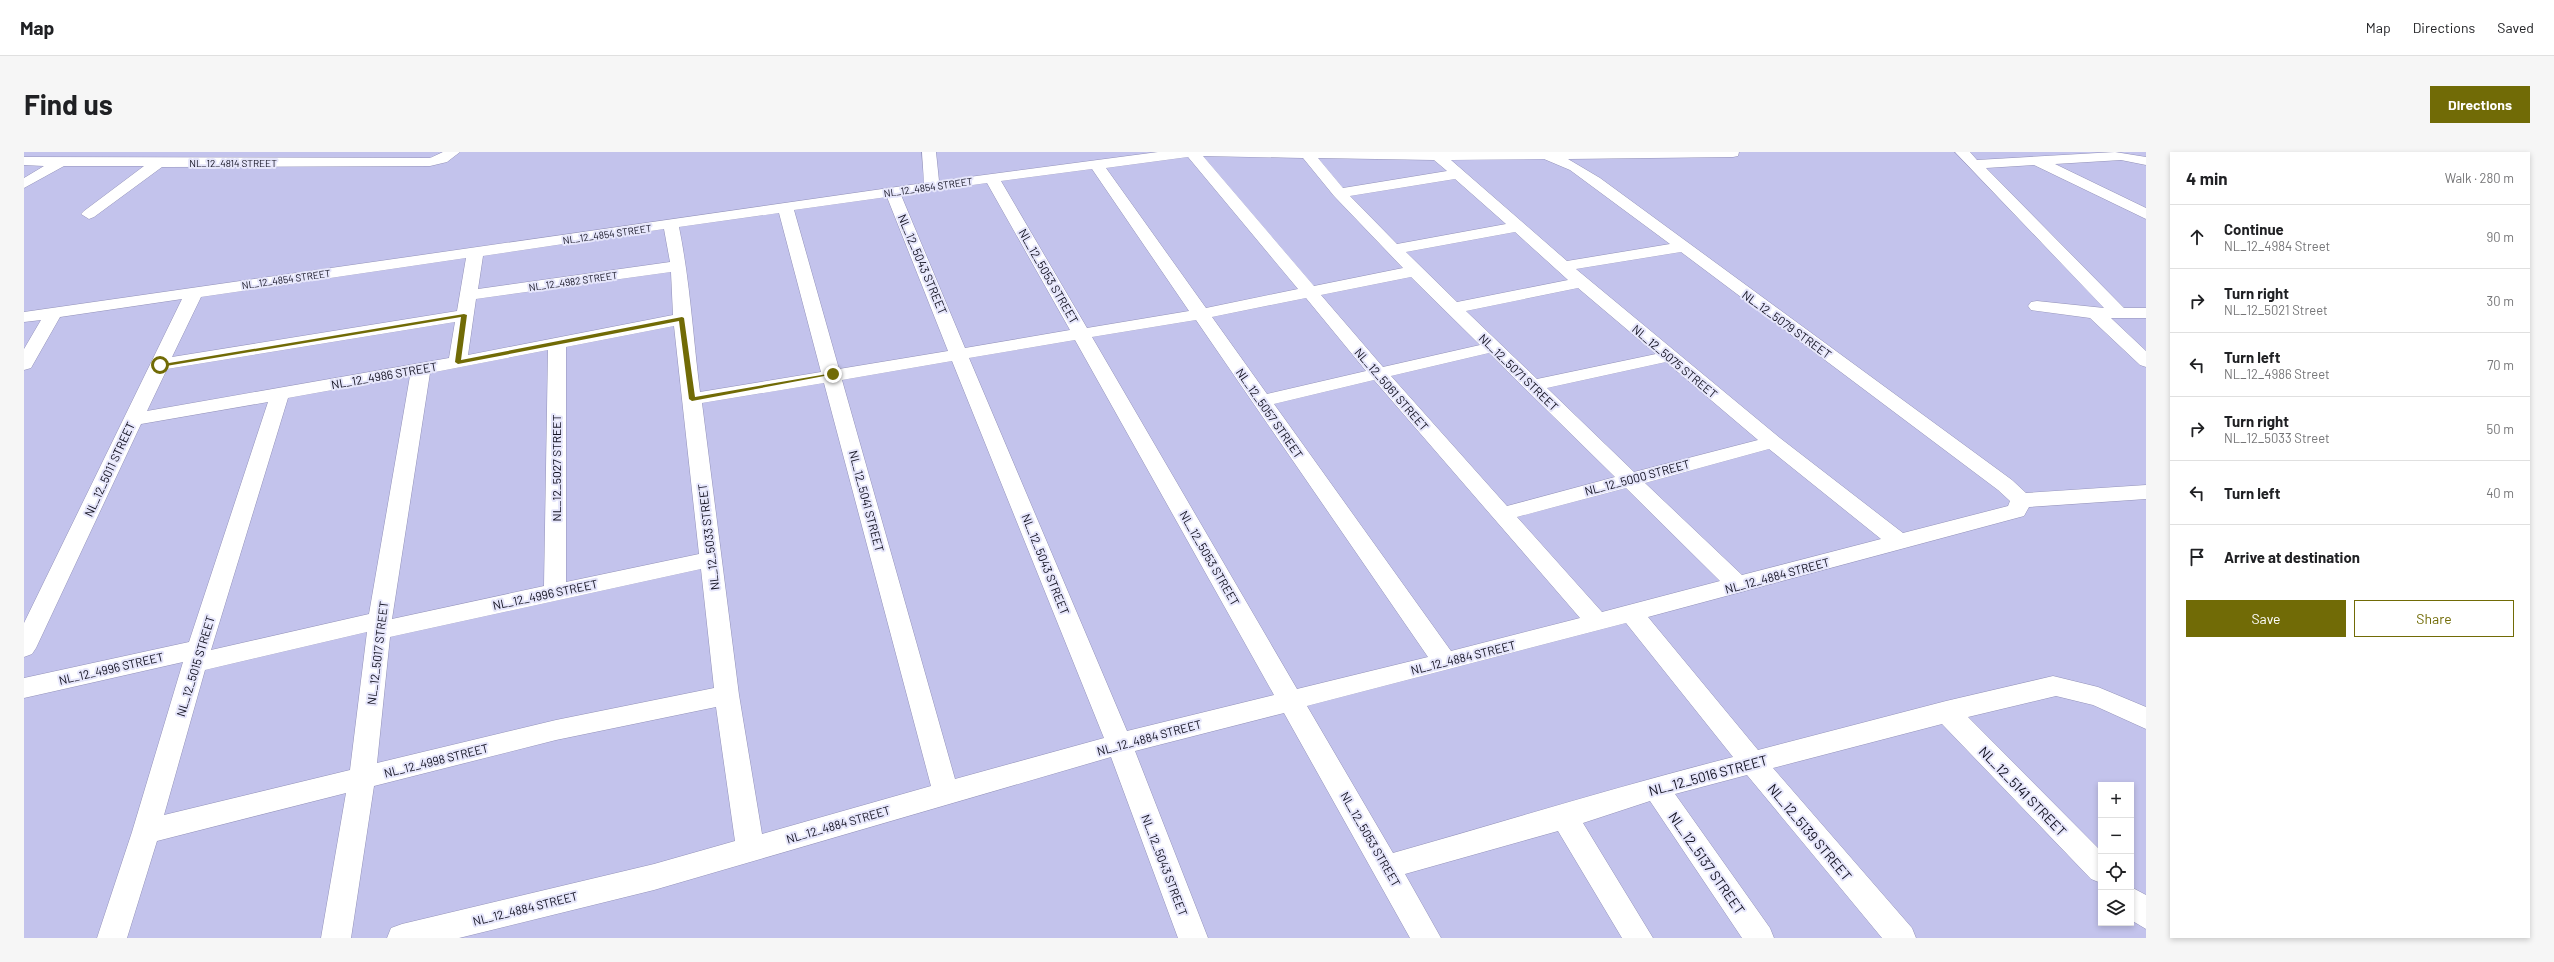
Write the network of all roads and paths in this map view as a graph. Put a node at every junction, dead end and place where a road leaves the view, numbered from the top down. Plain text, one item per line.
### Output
1 (75, 152) edge
2 (258, 152) edge
3 (345, 152) edge
4 (929, 152) edge
5 (1191, 152) edge
6 (1201, 152) edge
7 (1962, 152) edge
8 (1306, 153) edge
9 (1732, 153) dead end
10 (2118, 154) edge
11 (1136, 155) edge
12 (448, 156) edge
13 (1438, 156) junction
14 (1549, 156) junction
15 (24, 161) edge
16 (61, 161) junction
17 (2037, 161) junction
18 (2146, 161) edge
19 (159, 162) junction
20 (334, 162) junction
21 (1095, 163) junction
22 (245, 164) junction
23 (1975, 164) junction
24 (1456, 174) junction
25 (992, 178) junction
26 (24, 184) edge
27 (932, 186) junction
28 (892, 192) junction
29 (1339, 193) junction
30 (786, 209) junction
31 (89, 214) dead end
32 (2146, 214) edge
33 (671, 225) junction
34 (1518, 227) junction
35 (1683, 247) junction
36 (1395, 249) junction
37 (475, 252) junction
38 (679, 266) junction
39 (1564, 266) junction
40 (1415, 271) junction
41 (1581, 282) junction
42 (195, 291) junction
43 (1310, 291) junction
44 (468, 295) junction
45 (2037, 306) dead end
46 (1454, 308) junction
47 (54, 313) junction
48 (2095, 313) junction
49 (2119, 313) junction
50 (2146, 313) edge
51 (1200, 314) junction
52 (464, 315) junction
53 (24, 318) edge
54 (682, 318) junction
55 (1082, 334) junction
56 (557, 344) junction
57 (1493, 347) junction
58 (961, 355) junction
59 (1670, 356) junction
60 (2146, 361) edge
61 (458, 362) junction
62 (24, 364) edge
63 (160, 365) junction
64 (421, 368) junction
65 (1378, 373) junction
66 (833, 374) junction
67 (1534, 386) junction
68 (280, 394) junction
69 (692, 399) junction
70 (1262, 401) junction
71 (132, 420) junction
72 (1773, 442) junction
73 (1627, 479) junction
74 (2146, 492) edge
75 (2021, 500) junction
76 (1502, 514) junction
77 (1899, 542) junction
78 (710, 559) junction
79 (1738, 585) junction
80 (555, 592) junction
81 (1631, 612) junction
82 (1597, 622) junction
83 (380, 625) junction
84 (24, 648) edge
85 (197, 656) junction
86 (1445, 662) junction
87 (24, 688) edge
88 (727, 695) junction
89 (1290, 700) junction
90 (1946, 712) junction
91 (2146, 718) edge
92 (1119, 744) junction
93 (1752, 762) junction
94 (362, 778) junction
95 (1656, 788) junction
96 (946, 794) junction
97 (1565, 817) junction
98 (146, 832) junction
99 (750, 849) junction
100 (1387, 867) junction
101 (2098, 867) edge
102 (2134, 903) edge
103 (2146, 915) edge
104 (112, 938) edge
105 (336, 938) edge
106 (402, 938) edge
107 (1193, 938) edge
108 (1426, 938) edge
109 (1638, 938) edge
110 (1759, 938) edge
111 (1900, 938) edge

1 - 16 street
2 - 22 street
3 - 20 street
4 - 27 street
5 - 11 street, NL_12_4854 STREET
5 - 43 street, NL_12_5061 STREET
6 - 8 street
7 - 23 street
8 - 13 street
8 - 29 street, NL_12_5071 STREET
9 - 14 street
10 - 17 street
10 - 18 street
11 - 21 street, NL_12_4854 STREET
12 - 20 street, NL_12_4814 STREET
13 - 14 street
13 - 24 street, NL_12_5075 STREET
14 - 35 street, NL_12_5079 STREET
15 - 16 street, NL_12_4814 STREET
16 - 19 street, NL_12_4814 STREET
16 - 26 street
17 - 23 street
17 - 32 street
19 - 22 street, NL_12_4814 STREET
19 - 31 street
20 - 22 street, NL_12_4814 STREET
21 - 25 street, NL_12_4854 STREET
21 - 51 street, NL_12_5057 STREET
23 - 49 street
24 - 29 street
24 - 34 street, NL_12_5075 STREET
25 - 27 street, NL_12_4854 STREET
25 - 55 street, NL_12_5053 STREET
27 - 28 street, NL_12_4854 STREET
28 - 30 street, NL_12_4854 STREET
28 - 58 street, NL_12_5043 STREET
29 - 36 street, NL_12_5071 STREET
30 - 33 street, NL_12_4854 STREET
30 - 66 street, NL_12_5041 STREET
33 - 37 street, NL_12_4854 STREET
33 - 38 street, NL_12_5033 STREET
34 - 36 street
34 - 39 street, NL_12_5075 STREET
35 - 39 street
35 - 75 street, NL_12_5079 STREET
36 - 40 street, NL_12_5071 STREET
37 - 42 street, NL_12_4854 STREET
37 - 44 street
38 - 44 street, NL_12_4982 STREET
38 - 54 street, NL_12_5033 STREET
39 - 41 street, NL_12_5075 STREET
40 - 43 street
40 - 46 street, NL_12_5071 STREET
41 - 46 street
41 - 59 street, NL_12_5075 STREET
42 - 47 street, NL_12_4854 STREET
42 - 63 street, NL_12_5011 STREET
43 - 51 street
43 - 65 street, NL_12_5061 STREET
44 - 52 street
45 - 48 street
46 - 57 street, NL_12_5071 STREET
47 - 53 street, NL_12_4854 STREET
47 - 62 street
48 - 49 street
48 - 60 street
49 - 50 street
51 - 55 street
51 - 70 street, NL_12_5057 STREET
52 - 61 street
52 - 63 street
54 - 56 street, NL_12_4986 STREET
54 - 69 street, NL_12_5033 STREET
55 - 58 street
55 - 89 street, NL_12_5053 STREET
56 - 61 street, NL_12_4986 STREET
56 - 80 street, NL_12_5027 STREET
57 - 65 street
57 - 67 street, NL_12_5071 STREET
58 - 66 street
58 - 92 street, NL_12_5043 STREET
59 - 67 street
59 - 72 street, NL_12_5075 STREET
61 - 64 street, NL_12_4986 STREET
63 - 71 street, NL_12_5011 STREET
64 - 68 street, NL_12_4986 STREET
64 - 83 street, NL_12_5017 STREET
65 - 70 street
65 - 76 street, NL_12_5061 STREET
66 - 69 street
66 - 96 street, NL_12_5041 STREET
67 - 73 street, NL_12_5071 STREET
68 - 71 street, NL_12_4986 STREET
68 - 85 street, NL_12_5015 STREET
69 - 78 street, NL_12_5033 STREET
70 - 86 street, NL_12_5057 STREET
71 - 84 street, NL_12_5011 STREET
72 - 73 street, NL_12_5000 STREET
72 - 77 street, NL_12_5075 STREET
73 - 76 street, NL_12_5000 STREET
73 - 79 street, NL_12_5071 STREET
74 - 75 street
75 - 77 street, NL_12_4884 STREET
76 - 82 street, NL_12_5061 STREET
77 - 79 street, NL_12_4884 STREET
78 - 80 street, NL_12_4996 STREET
78 - 88 street, NL_12_5033 STREET
79 - 81 street, NL_12_4884 STREET
80 - 83 street, NL_12_4996 STREET
81 - 82 street, NL_12_4884 STREET
81 - 93 street, NL_12_5139 STREET
82 - 86 street, NL_12_4884 STREET
83 - 85 street, NL_12_4996 STREET
83 - 94 street, NL_12_5017 STREET
85 - 87 street, NL_12_4996 STREET
85 - 98 street, NL_12_5015 STREET
86 - 89 street, NL_12_4884 STREET
88 - 94 street, NL_12_4998 STREET
88 - 99 street, NL_12_5033 STREET
89 - 92 street, NL_12_4884 STREET
89 - 100 street, NL_12_5053 STREET
90 - 91 street, NL_12_5016 STREET
90 - 93 street, NL_12_5016 STREET
90 - 101 street, NL_12_5141 STREET
92 - 96 street, NL_12_4884 STREET
92 - 107 street, NL_12_5043 STREET
93 - 95 street, NL_12_5016 STREET
93 - 111 street, NL_12_5139 STREET
94 - 98 street, NL_12_4998 STREET
94 - 105 street, NL_12_5017 STREET
95 - 97 street, NL_12_5016 STREET
95 - 110 street, NL_12_5137 STREET
96 - 99 street, NL_12_4884 STREET
97 - 100 street, NL_12_5016 STREET
97 - 109 street
98 - 104 street, NL_12_5015 STREET
99 - 106 street, NL_12_4884 STREET
100 - 108 street, NL_12_5053 STREET
102 - 103 street

